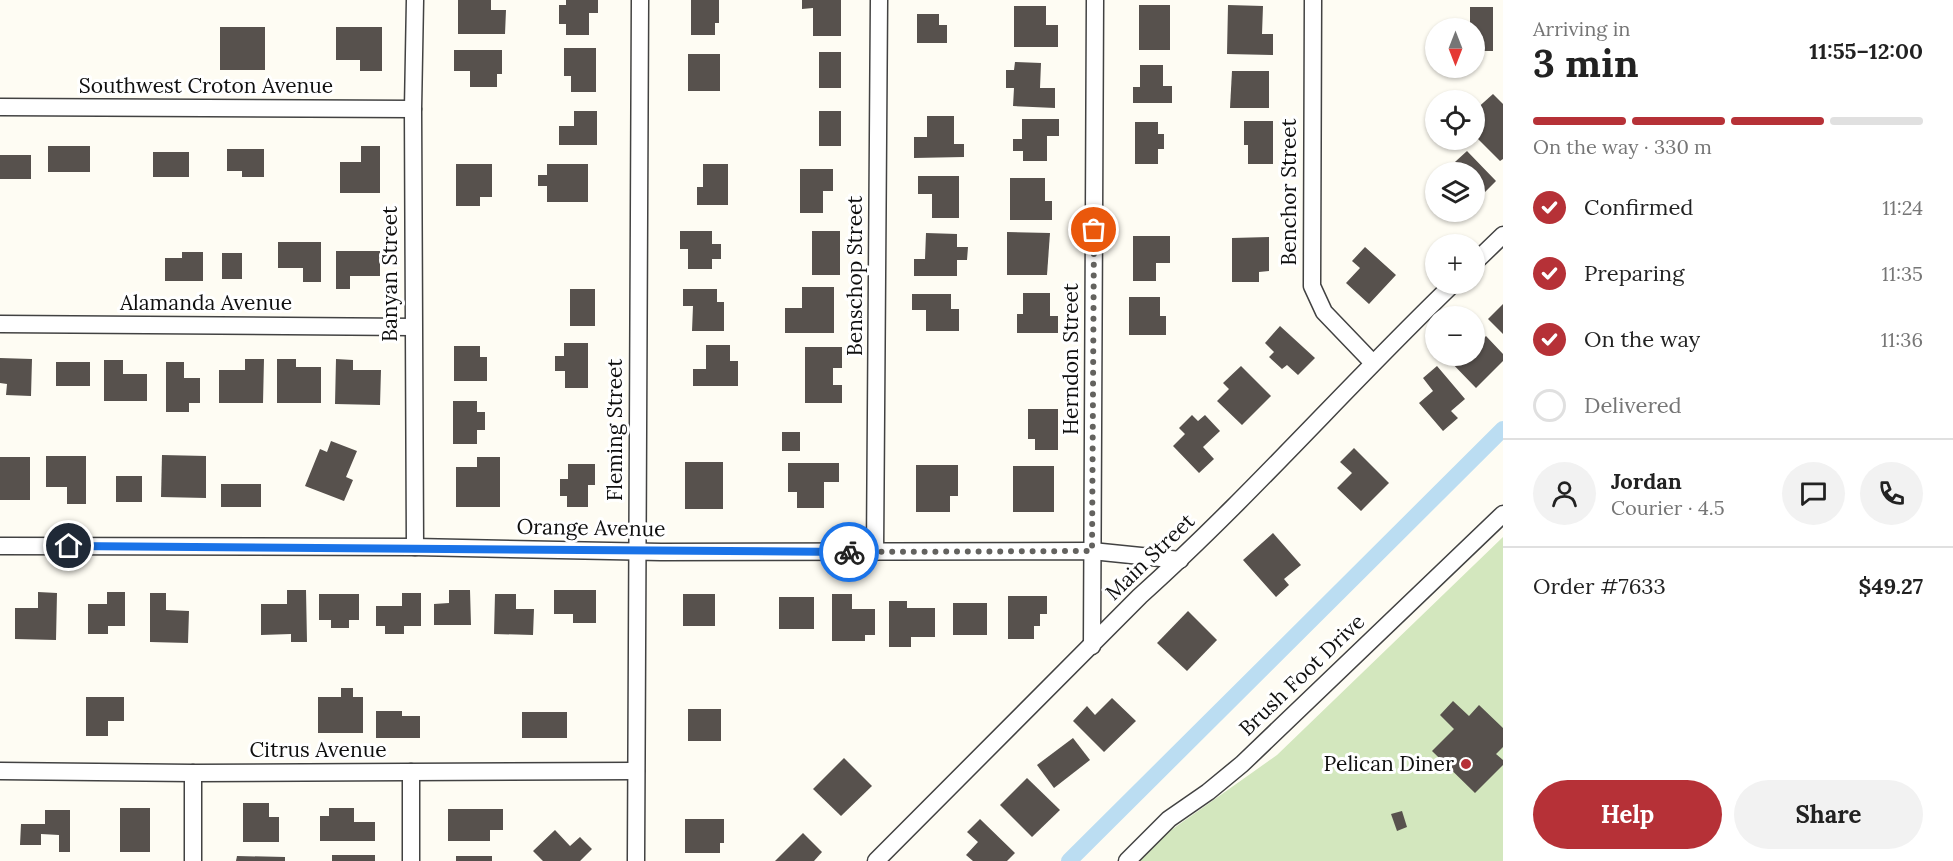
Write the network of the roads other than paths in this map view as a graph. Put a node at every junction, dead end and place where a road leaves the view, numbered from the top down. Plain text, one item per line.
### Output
1 (415, 0) edge
2 (640, 0) edge
3 (879, 0) edge
4 (1095, 0) edge
5 (1313, 0) edge
6 (0, 107) edge
7 (413, 110) junction
8 (1503, 235) edge
9 (1485, 252) edge
10 (1443, 294) edge
11 (0, 324) edge
12 (413, 327) junction
13 (1372, 362) junction
14 (1503, 514) edge
15 (0, 546) edge
16 (415, 547) junction
17 (1092, 551) junction
18 (637, 552) junction
19 (875, 552) junction
20 (1180, 560) junction
21 (1092, 646) junction
22 (0, 771) edge
23 (636, 771) junction
24 (411, 772) junction
25 (193, 773) junction
26 (193, 861) edge
27 (411, 861) edge
28 (636, 861) edge
29 (876, 861) edge
30 (1127, 861) edge

1 - 7 street, Banyan Street
2 - 18 street, Fleming Street
3 - 19 street, Benschop Street
4 - 17 street, Herndon Street
5 - 13 street, Benchor Street
6 - 7 street, Southwest Croton Avenue
7 - 12 street, Banyan Street
8 - 9 street
10 - 13 street, Main Street
11 - 12 street, Alamanda Avenue
12 - 16 street, Banyan Street
13 - 20 street, Main Street
14 - 30 street, Brush Foot Drive
15 - 16 street, Orange Avenue
16 - 18 street, Orange Avenue
17 - 19 street, Orange Avenue
17 - 20 street, Orange Avenue
17 - 21 street, Herndon Street
18 - 19 street, Orange Avenue
18 - 23 street, Fleming Street
20 - 21 street, Main Street
21 - 29 street, Main Street
22 - 25 street, Citrus Avenue
23 - 24 street, Citrus Avenue
23 - 28 street, Fleming Street
24 - 25 street, Citrus Avenue
24 - 27 street
25 - 26 street

